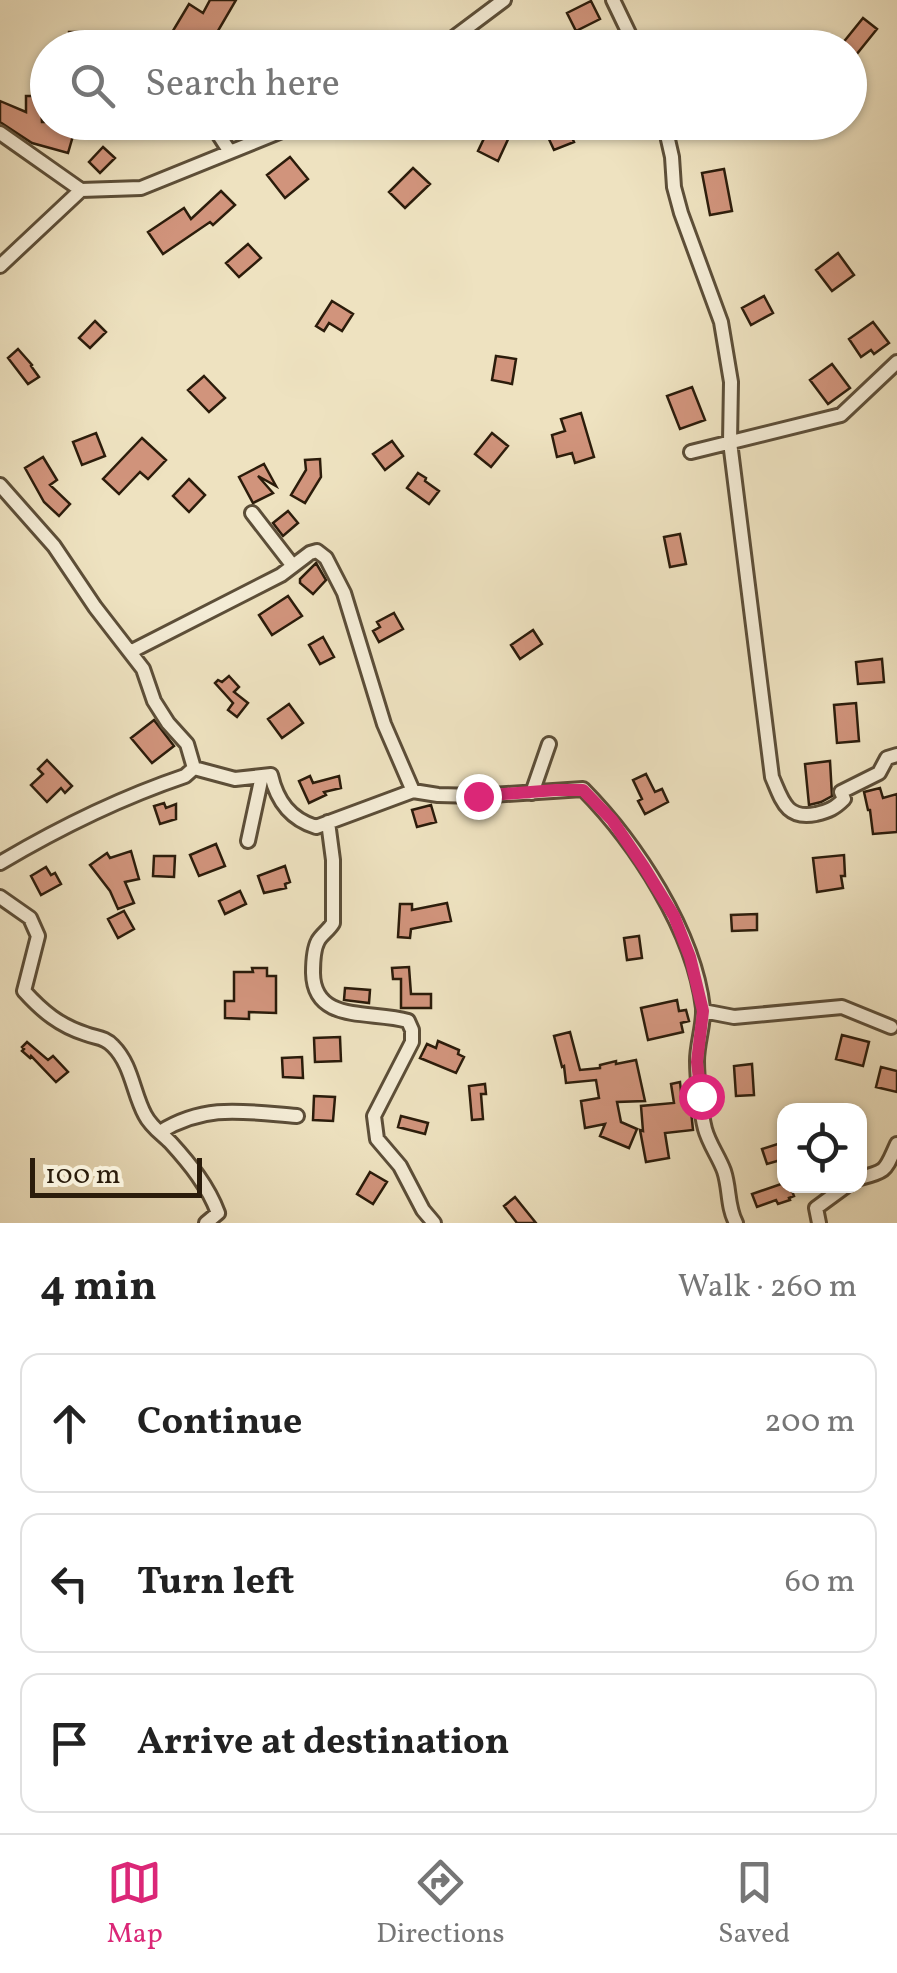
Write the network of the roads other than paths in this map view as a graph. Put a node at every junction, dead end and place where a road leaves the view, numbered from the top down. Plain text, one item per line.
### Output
1 (504, 0) edge
2 (613, 0) edge
3 (464, 30) edge
4 (624, 30) edge
5 (0, 133) edge
6 (222, 140) edge
7 (260, 140) edge
8 (668, 140) edge
9 (230, 152) junction
10 (81, 190) junction
11 (0, 266) edge
12 (897, 362) edge
13 (730, 442) junction
14 (691, 452) dead end
15 (0, 485) edge
16 (252, 512) dead end
17 (293, 566) junction
18 (130, 652) junction
19 (550, 744) dead end
20 (897, 755) edge
21 (194, 768) junction
22 (262, 776) junction
23 (413, 791) junction
24 (532, 793) junction
25 (328, 822) junction
26 (248, 841) dead end
27 (0, 863) edge
28 (0, 898) edge
29 (703, 1011) junction
30 (891, 1027) dead end
31 (297, 1116) dead end
32 (160, 1132) junction
33 (897, 1144) edge
34 (894, 1163) edge
35 (867, 1177) edge
36 (836, 1193) edge
37 (206, 1223) edge
38 (434, 1223) edge
39 (736, 1223) edge
40 (819, 1223) edge

1 - 3 street
2 - 4 street
5 - 10 street
6 - 9 street
7 - 9 street
8 - 13 street
9 - 10 street
10 - 11 street
12 - 13 street
13 - 14 street
13 - 20 street
15 - 18 street
16 - 17 street
17 - 18 street
17 - 23 street
18 - 21 street
19 - 24 street
21 - 22 street
21 - 27 street
22 - 25 street
22 - 26 street
23 - 24 street
23 - 25 street
24 - 29 street
25 - 38 street
28 - 32 street
29 - 30 street
29 - 39 street
31 - 32 street
32 - 37 street
33 - 34 street
34 - 35 street
36 - 40 street

